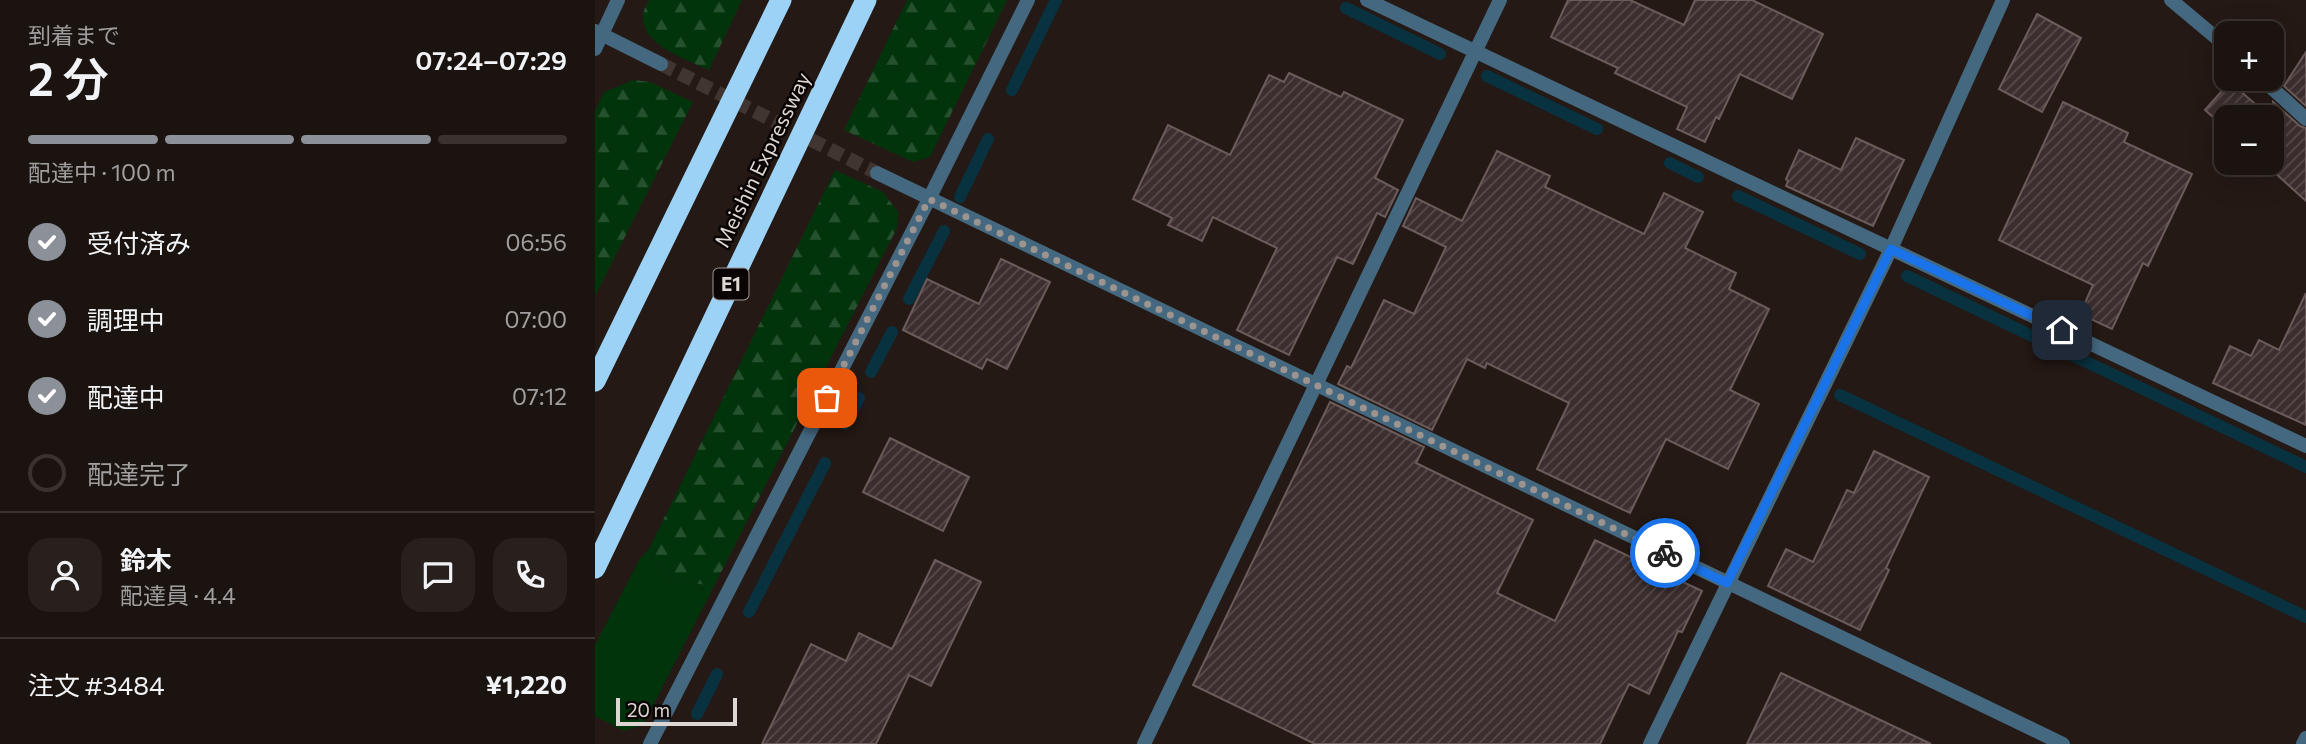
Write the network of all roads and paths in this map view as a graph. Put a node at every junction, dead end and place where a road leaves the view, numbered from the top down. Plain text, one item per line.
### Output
1 (618, 0) edge
2 (781, 0) edge
3 (866, 0) edge
4 (1028, 0) edge
5 (1367, 0) edge
6 (1500, 0) edge
7 (2003, 0) edge
8 (2172, 0) edge
9 (599, 33) edge
10 (2214, 36) edge
11 (595, 49) edge
12 (1475, 52) junction
13 (661, 64) tunnel mouth
14 (2275, 91) edge
15 (2306, 119) edge
16 (877, 173) tunnel mouth
17 (929, 199) junction
18 (1891, 249) junction
19 (595, 382) edge
20 (1316, 385) junction
21 (2306, 446) edge
22 (595, 568) edge
23 (1727, 583) junction
24 (2306, 738) edge
25 (650, 744) edge
26 (1144, 744) edge
27 (1650, 744) edge
28 (2063, 744) edge
29 (2303, 744) edge

1 - 9 street
2 - 19 highway
3 - 22 highway, Meishin Expressway / E1
4 - 17 street
5 - 12 street
6 - 12 street
7 - 18 street
8 - 10 street
9 - 11 street
9 - 13 street
12 - 18 street
12 - 20 street
14 - 15 street
16 - 17 street
17 - 20 street
17 - 25 street
18 - 21 street
18 - 23 street
20 - 23 street
20 - 26 street
23 - 27 street
23 - 28 street
24 - 29 street

